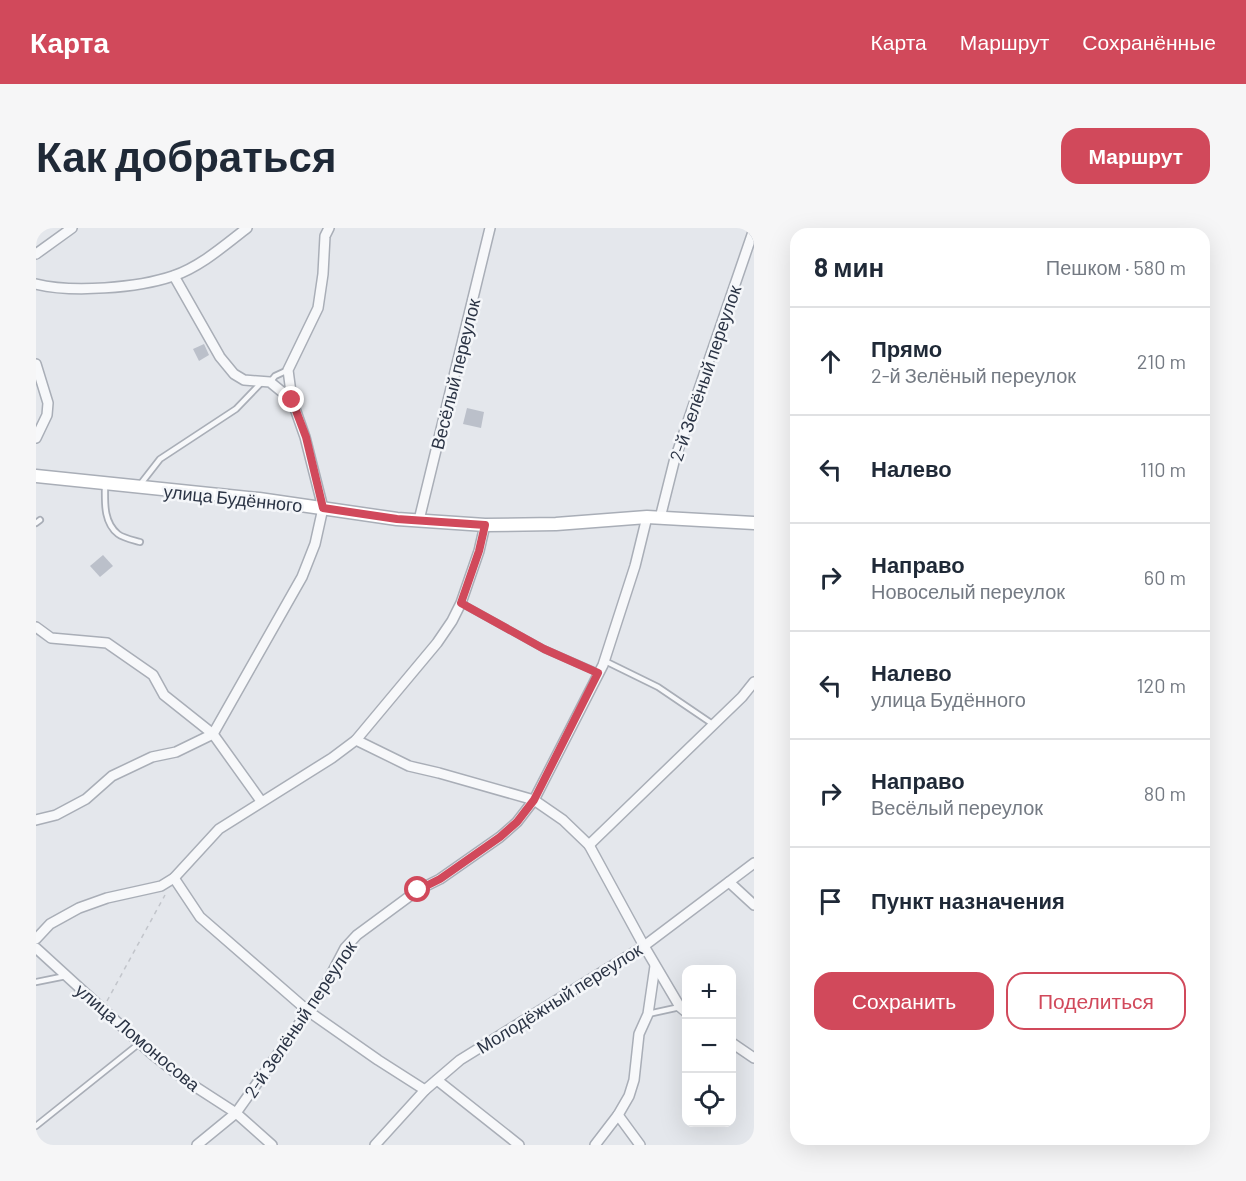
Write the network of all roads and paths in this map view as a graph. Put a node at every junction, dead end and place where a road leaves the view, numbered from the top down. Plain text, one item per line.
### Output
1 (72, 228) edge
2 (247, 228) edge
3 (316, 228) edge
4 (329, 228) edge
5 (490, 228) edge
6 (754, 229) edge
7 (324, 242) junction
8 (36, 254) edge
9 (174, 276) junction
10 (36, 284) edge
11 (36, 364) edge
12 (288, 370) junction
13 (266, 381) junction
14 (292, 400) junction
15 (36, 438) edge
16 (36, 476) edge
17 (105, 485) junction
18 (137, 488) junction
19 (323, 508) junction
20 (647, 517) junction
21 (660, 518) junction
22 (419, 520) junction
23 (754, 523) edge
24 (485, 525) junction
25 (140, 542) dead end
26 (461, 603) junction
27 (36, 627) edge
28 (604, 661) junction
29 (598, 673) junction
30 (754, 682) edge
31 (714, 725) junction
32 (213, 734) junction
33 (356, 740) junction
34 (534, 800) junction
35 (261, 801) junction
36 (36, 820) edge
37 (589, 845) junction
38 (754, 863) edge
39 (174, 878) junction
40 (729, 882) junction
41 (754, 905) edge
42 (36, 939) edge
43 (644, 946) junction
44 (36, 948) edge
45 (655, 966) junction
46 (66, 976) junction
47 (36, 982) edge
48 (682, 1008) edge
49 (103, 1010) junction
50 (682, 1010) edge
51 (308, 1011) junction
52 (648, 1014) junction
53 (141, 1042) junction
54 (736, 1046) edge
55 (754, 1058) edge
56 (437, 1080) junction
57 (425, 1090) junction
58 (236, 1113) junction
59 (618, 1115) junction
60 (36, 1126) edge
61 (197, 1145) edge
62 (272, 1145) edge
63 (375, 1145) edge
64 (519, 1145) edge
65 (595, 1145) edge
66 (640, 1145) edge

1 - 8 street
2 - 9 street
3 - 7 street
4 - 7 street
5 - 22 street, Весёлый переулок
6 - 21 street, 2-й Зелёный переулок
7 - 12 street
9 - 10 street
9 - 13 street
11 - 15 street
12 - 13 lane
12 - 14 street
13 - 14 street
13 - 18 lane
14 - 19 street
16 - 17 main road, улица Будённого
17 - 18 main road, улица Будённого
17 - 25 lane
18 - 19 main road, улица Будённого
19 - 22 main road, улица Будённого
19 - 32 street
20 - 21 main road, улица Будённого
20 - 24 main road, улица Будённого
20 - 28 street, 2-й Зелёный переулок
21 - 23 main road, улица Будённого
22 - 24 main road, улица Будённого
24 - 26 street
26 - 29 lane
26 - 33 street
27 - 32 street
28 - 29 street, 2-й Зелёный переулок
28 - 31 lane
29 - 34 street, 2-й Зелёный переулок
30 - 31 street
31 - 37 street
32 - 35 street
32 - 36 street
33 - 34 street
33 - 35 street
34 - 37 street
34 - 51 street, 2-й Зелёный переулок
35 - 39 street
37 - 43 street
38 - 40 street, Молодёжный переулок
39 - 42 street
39 - 49 path
39 - 51 street
40 - 41 street
40 - 43 street, Молодёжный переулок
43 - 45 street
43 - 56 street, Молодёжный переулок
44 - 46 street, улица Ломоносова
45 - 48 street
45 - 52 street
46 - 47 lane
46 - 49 street, улица Ломоносова
49 - 53 street, улица Ломоносова
50 - 52 lane
51 - 57 street
51 - 58 street, 2-й Зелёный переулок
52 - 59 street
53 - 58 street, улица Ломоносова
53 - 60 lane
54 - 55 street
56 - 57 street, Молодёжный переулок
56 - 64 street
57 - 63 street, Молодёжный переулок
58 - 61 street, 2-й Зелёный переулок
58 - 62 street, улица Ломоносова
59 - 65 street
59 - 66 street

